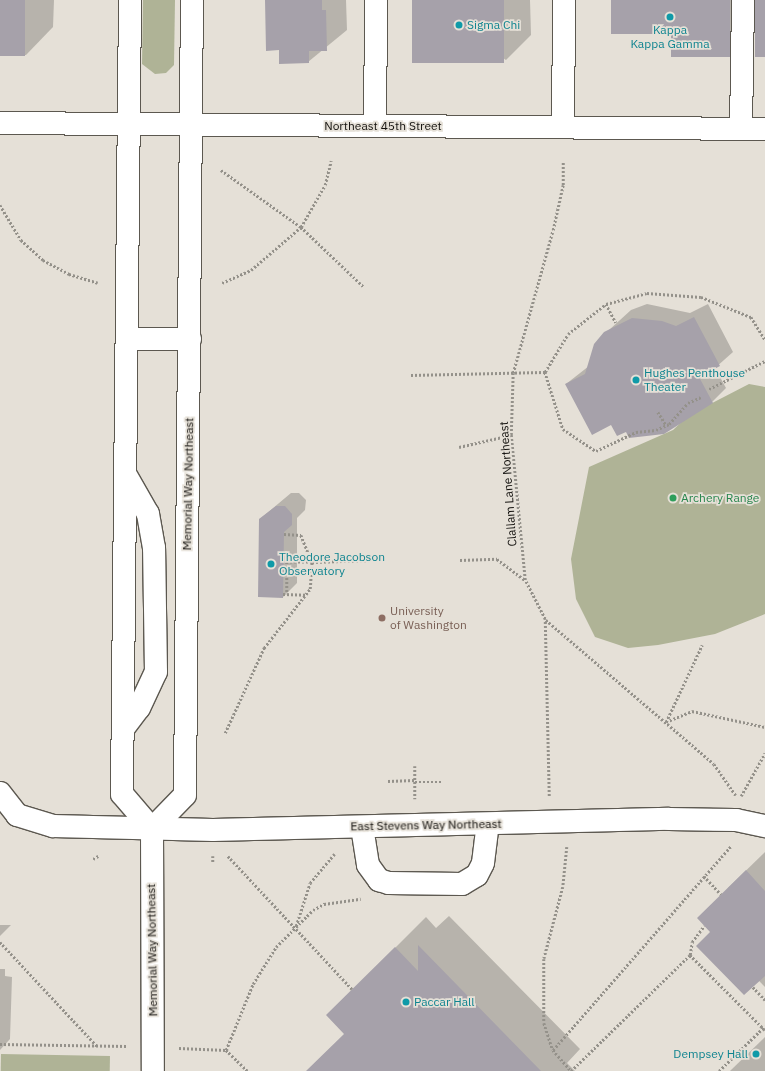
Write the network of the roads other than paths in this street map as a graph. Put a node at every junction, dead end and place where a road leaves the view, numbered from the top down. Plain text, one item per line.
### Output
1 (130, 0) edge
2 (192, 0) edge
3 (376, 0) edge
4 (564, 0) edge
5 (743, 0) edge
6 (0, 123) edge
7 (130, 125) junction
8 (192, 125) junction
9 (375, 126) junction
10 (563, 126) junction
11 (741, 129) junction
12 (765, 129) edge
13 (128, 339) junction
14 (190, 339) junction
15 (126, 476) junction
16 (123, 729) junction
17 (0, 793) edge
18 (488, 824) junction
19 (765, 826) edge
20 (362, 827) junction
21 (152, 829) junction
22 (153, 1071) edge

1 - 7 street
2 - 8 street, Memorial Way Northeast
3 - 9 street
4 - 10 street
5 - 11 street
6 - 7 street, Northeast 45th Street
7 - 8 street, Northeast 45th Street
7 - 13 street
8 - 9 street, Northeast 45th Street
8 - 14 street, Memorial Way Northeast
9 - 10 street, Northeast 45th Street
10 - 11 street, Northeast 45th Street
11 - 12 street, Northeast 45th Street
13 - 14 street
13 - 15 street
14 - 21 street, Memorial Way Northeast
15 - 16 street
15 - 16 street
16 - 21 street
17 - 21 street, East Stevens Way Northeast
18 - 19 street, East Stevens Way Northeast
18 - 20 street, East Stevens Way Northeast
18 - 20 street
20 - 21 street, East Stevens Way Northeast
21 - 22 street, Memorial Way Northeast

